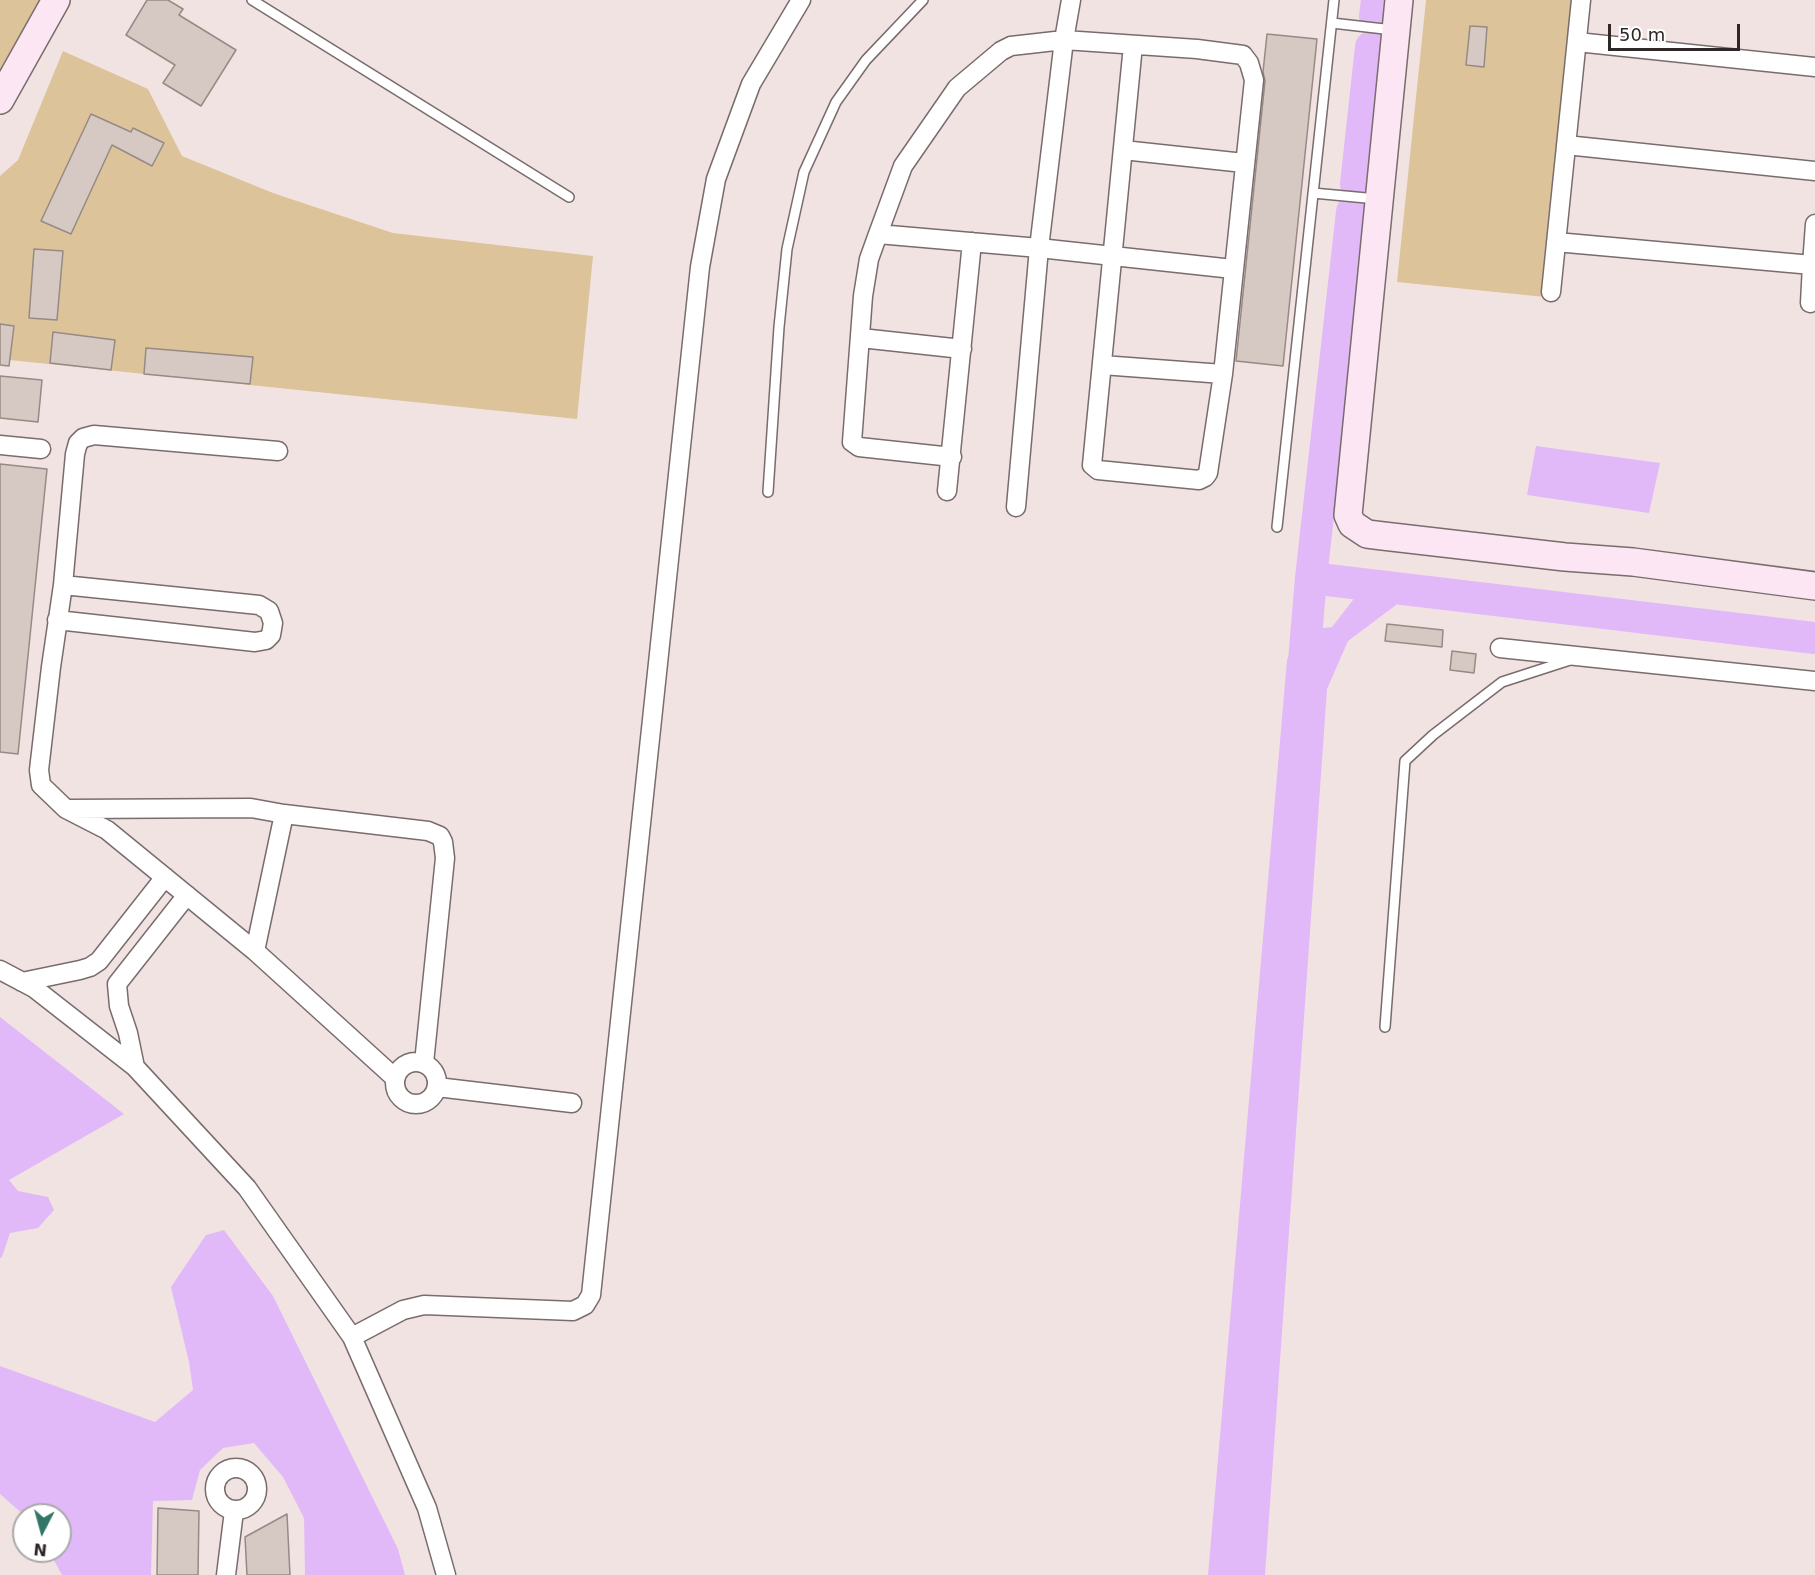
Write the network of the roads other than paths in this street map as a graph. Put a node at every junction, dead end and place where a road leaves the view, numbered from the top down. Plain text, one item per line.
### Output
1 (56, 0) edge
2 (252, 0) edge
3 (801, 0) edge
4 (923, 0) edge
5 (1071, 0) edge
6 (1334, 0) edge
7 (1399, 0) edge
8 (1581, 0) edge
9 (1332, 23) junction
10 (1396, 30) junction
11 (1064, 40) junction
12 (1577, 42) junction
13 (1133, 45) junction
14 (1815, 67) edge
15 (0, 100) edge
16 (1566, 145) junction
17 (1123, 150) junction
18 (1244, 163) junction
19 (1815, 171) edge
20 (1313, 193) junction
21 (569, 197) dead end
22 (1379, 199) junction
23 (1815, 224) edge
24 (878, 234) junction
25 (972, 242) junction
26 (1556, 242) junction
27 (1039, 248) junction
28 (1112, 256) junction
29 (1812, 265) junction
30 (1233, 269) junction
31 (1551, 292) dead end
32 (1810, 303) dead end
33 (861, 338) junction
34 (962, 349) junction
35 (1102, 365) junction
36 (1223, 374) junction
37 (0, 445) edge
38 (41, 449) dead end
39 (278, 451) dead end
40 (952, 457) junction
41 (947, 491) dead end
42 (768, 492) dead end
43 (1016, 507) dead end
44 (1277, 527) dead end
45 (63, 585) junction
46 (1815, 586) edge
47 (57, 620) junction
48 (1500, 648) dead end
49 (1581, 656) junction
50 (1815, 681) edge
51 (66, 809) junction
52 (284, 814) junction
53 (165, 877) junction
54 (187, 895) junction
55 (255, 951) junction
56 (0, 970) edge
57 (22, 982) junction
58 (1385, 1027) dead end
59 (424, 1062) junction
60 (135, 1067) junction
61 (395, 1078) junction
62 (437, 1087) junction
63 (572, 1102) dead end
64 (352, 1337) junction
65 (234, 1511) dead end
66 (226, 1575) edge
67 (446, 1575) edge

1 - 15 main road
2 - 21 lane
3 - 64 street
4 - 42 lane
5 - 11 street
6 - 9 lane
7 - 10 main road
8 - 12 street
9 - 10 lane
9 - 20 lane
10 - 22 main road
11 - 13 street
11 - 24 street
11 - 27 street
12 - 14 street
12 - 16 street
13 - 17 street
13 - 18 street
16 - 19 street
16 - 26 street
17 - 18 street
17 - 28 street
18 - 30 street
20 - 22 lane
20 - 44 lane
22 - 46 main road
23 - 29 street
24 - 25 street
24 - 33 street
25 - 27 street
25 - 34 street
26 - 29 street
26 - 31 street
27 - 28 street
27 - 43 street
28 - 30 street
28 - 35 street
29 - 32 street
30 - 36 street
33 - 34 street
33 - 40 street
34 - 40 street
35 - 36 street
35 - 36 street
37 - 38 street
39 - 45 street
40 - 41 street
45 - 47 street
45 - 47 street
47 - 51 street
48 - 49 street
49 - 50 street
49 - 58 lane
51 - 52 street
51 - 53 street
52 - 55 street
52 - 59 street
53 - 54 street
53 - 57 street
54 - 55 street
54 - 60 street
55 - 61 street
56 - 57 street
57 - 60 street
59 - 61 street
59 - 62 street
60 - 64 street
61 - 62 street
62 - 63 street
64 - 67 street
65 - 66 street

